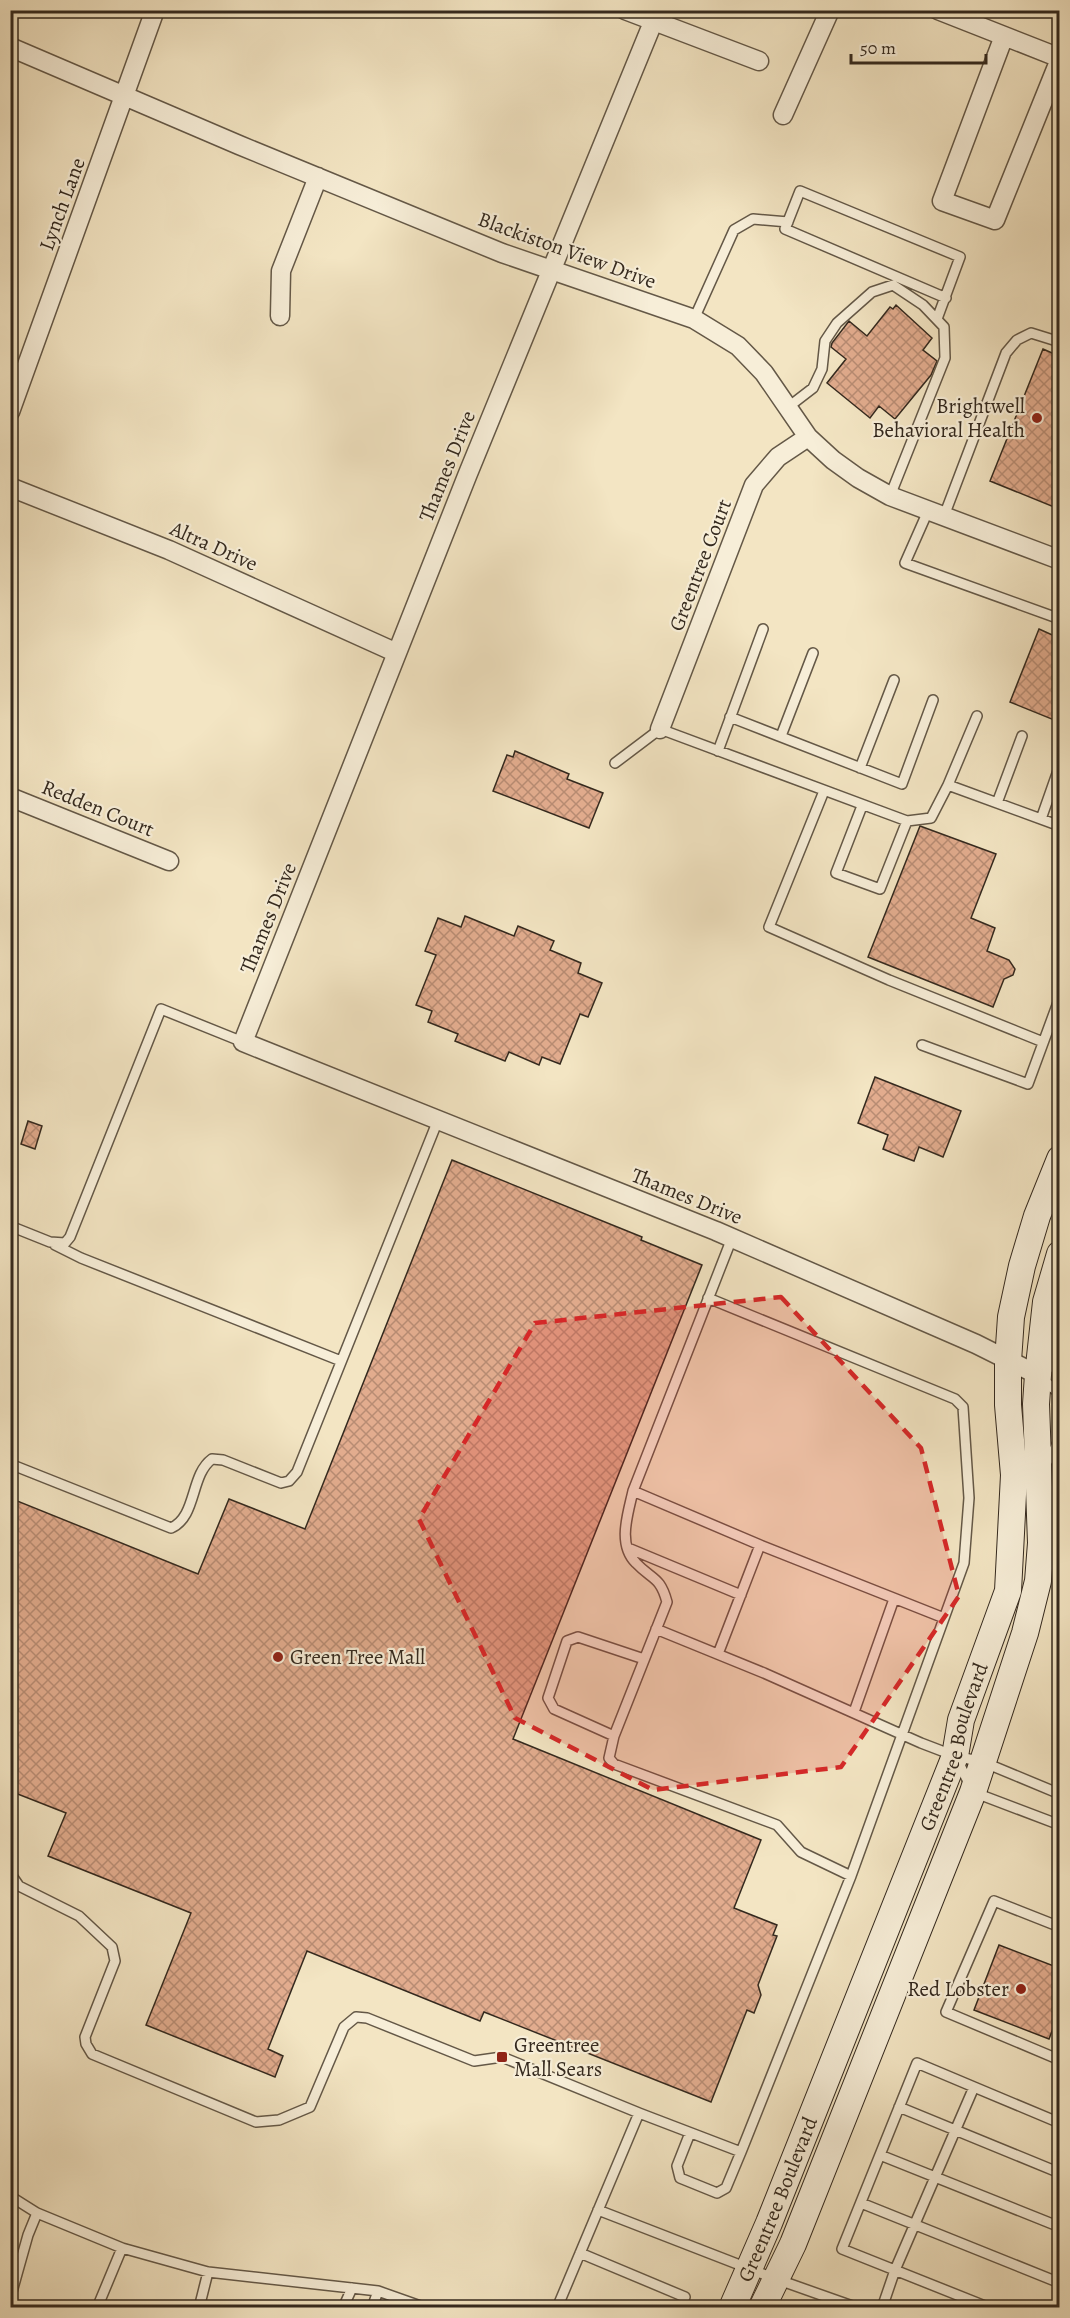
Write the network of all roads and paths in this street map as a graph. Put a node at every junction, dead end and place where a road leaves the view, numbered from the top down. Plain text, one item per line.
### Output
1 (155, 10) edge
2 (625, 10) edge
3 (830, 10) edge
4 (938, 10) edge
5 (656, 16) edge
6 (1004, 36) junction
7 (10, 47) edge
8 (1059, 58) edge
9 (759, 61) dead end
10 (125, 96) junction
11 (783, 115) dead end
12 (318, 177) junction
13 (788, 222) junction
14 (551, 271) junction
15 (946, 298) junction
16 (280, 316) dead end
17 (694, 319) junction
18 (937, 319) junction
19 (1059, 342) edge
20 (787, 408) junction
21 (10, 412) edge
22 (808, 436) junction
23 (10, 487) edge
24 (890, 496) junction
25 (936, 514) junction
26 (1059, 560) edge
27 (1059, 619) edge
28 (763, 629) dead end
29 (397, 653) junction
30 (813, 653) dead end
31 (894, 680) dead end
32 (933, 700) dead end
33 (977, 716) dead end
34 (730, 717) junction
35 (660, 729) junction
36 (781, 736) junction
37 (1022, 736) dead end
38 (718, 751) junction
39 (615, 763) dead end
40 (1059, 765) edge
41 (860, 768) junction
42 (948, 784) junction
43 (824, 791) junction
44 (10, 797) edge
45 (997, 803) junction
46 (862, 806) junction
47 (1041, 819) junction
48 (907, 821) junction
49 (1059, 826) edge
50 (169, 861) dead end
51 (1059, 997) edge
52 (243, 1042) junction
53 (1043, 1042) junction
54 (922, 1045) dead end
55 (438, 1120) junction
56 (1059, 1159) edge
57 (10, 1226) edge
58 (732, 1238) junction
59 (51, 1242) junction
60 (1059, 1254) edge
61 (708, 1298) junction
62 (341, 1361) junction
63 (1008, 1361) junction
64 (1046, 1369) edge
65 (1059, 1394) edge
66 (1059, 1439) edge
67 (10, 1464) edge
68 (1039, 1481) junction
69 (633, 1491) junction
70 (760, 1545) junction
71 (628, 1548) junction
72 (741, 1595) junction
73 (894, 1599) junction
74 (944, 1618) junction
75 (656, 1629) junction
76 (718, 1654) junction
77 (644, 1659) junction
78 (854, 1712) junction
79 (904, 1735) junction
80 (614, 1736) junction
81 (955, 1756) junction
82 (983, 1762) junction
83 (973, 1792) junction
84 (1059, 1794) edge
85 (1059, 1826) edge
86 (10, 1873) edge
87 (851, 1876) junction
88 (1059, 1927) edge
89 (1059, 2060) edge
90 (974, 2087) junction
91 (900, 2107) junction
92 (639, 2113) junction
93 (1059, 2123) edge
94 (955, 2130) junction
95 (690, 2133) junction
96 (741, 2152) junction
97 (880, 2155) junction
98 (1059, 2173) edge
99 (934, 2177) junction
100 (10, 2196) edge
101 (861, 2203) junction
102 (598, 2210) junction
103 (37, 2213) junction
104 (915, 2225) junction
105 (1059, 2227) edge
106 (122, 2248) junction
107 (580, 2253) junction
108 (750, 2268) junction
109 (895, 2270) junction
110 (208, 2272) junction
111 (776, 2279) junction
112 (1059, 2283) edge
113 (352, 2288) junction
114 (378, 2291) junction
115 (10, 2299) edge
116 (97, 2307) edge
117 (199, 2307) edge
118 (343, 2307) edge
119 (372, 2307) edge
120 (426, 2307) edge
121 (557, 2307) edge
122 (680, 2307) edge
123 (732, 2307) edge
124 (762, 2307) edge
125 (858, 2307) edge
126 (882, 2307) edge
127 (990, 2307) edge

1 - 10 street, Lynch Lane
2 - 5 street
3 - 11 street
4 - 6 street
5 - 9 street
5 - 14 street, Thames Drive
6 - 8 street
6 - 8 street
7 - 10 street, Blackiston View Drive
10 - 12 street, Blackiston View Drive
10 - 21 street, Lynch Lane
12 - 14 street, Blackiston View Drive
12 - 16 street
13 - 15 lane
13 - 15 lane
13 - 17 lane
14 - 17 street, Blackiston View Drive
14 - 29 street, Thames Drive
15 - 18 lane
17 - 20 street, Blackiston View Drive
18 - 20 lane
18 - 24 lane
19 - 25 lane
20 - 22 street, Blackiston View Drive
22 - 24 street, Blackiston View Drive
22 - 35 street, Greentree Court
23 - 29 street, Altra Drive
24 - 25 street, Blackiston View Drive
25 - 26 street, Blackiston View Drive
25 - 27 lane
28 - 34 lane
29 - 52 street, Thames Drive
30 - 36 lane
31 - 41 lane
32 - 41 lane
33 - 42 lane
34 - 36 lane
34 - 38 lane
35 - 38 lane
35 - 39 lane
36 - 41 lane
37 - 45 lane
38 - 43 lane
40 - 47 lane
42 - 45 lane
42 - 48 lane
43 - 46 lane
43 - 53 lane
44 - 50 street, Redden Court
45 - 47 lane
46 - 48 lane
46 - 48 lane
47 - 49 lane
51 - 53 lane
52 - 55 street, Thames Drive
52 - 59 lane
53 - 54 lane
55 - 58 street, Thames Drive
55 - 62 lane
56 - 63 main road, Greentree Boulevard
57 - 59 lane
58 - 61 lane
58 - 63 street, Thames Drive
59 - 62 lane
60 - 64 main road, Greentree Boulevard
61 - 69 lane
61 - 74 lane
62 - 67 lane
63 - 64 street, Thames Drive
63 - 81 main road, Greentree Boulevard
64 - 65 lane
64 - 68 main road, Greentree Boulevard
66 - 68 lane
68 - 82 main road, Greentree Boulevard
69 - 70 lane
69 - 71 lane
70 - 72 lane
70 - 73 lane
71 - 72 lane
71 - 75 lane
72 - 76 lane
73 - 74 lane
73 - 78 lane
74 - 79 lane
75 - 76 lane
75 - 77 lane
76 - 78 lane
77 - 80 lane
77 - 80 lane
78 - 79 lane
79 - 81 lane
79 - 87 lane
80 - 87 lane
81 - 82 lane
81 - 83 lane
81 - 108 main road, Greentree Boulevard
82 - 83 main road, Greentree Boulevard
82 - 84 lane
83 - 85 lane
83 - 111 main road, Greentree Boulevard
86 - 92 lane
87 - 96 lane
88 - 89 lane
90 - 91 lane
90 - 93 lane
90 - 94 lane
91 - 94 lane
91 - 97 lane
92 - 95 lane
92 - 102 lane
94 - 98 lane
94 - 99 lane
95 - 96 lane
95 - 96 lane
97 - 99 lane
97 - 101 lane
99 - 104 lane
99 - 105 lane
100 - 103 lane
101 - 104 lane
101 - 109 lane
102 - 107 lane
102 - 108 lane
103 - 106 lane
103 - 115 lane
104 - 109 lane
104 - 112 lane
106 - 110 lane
106 - 116 lane
107 - 121 lane
107 - 122 lane
108 - 111 lane
108 - 123 main road, Greentree Boulevard
109 - 126 lane
109 - 127 lane
110 - 113 lane
110 - 117 lane
111 - 124 main road, Greentree Boulevard
111 - 125 lane
113 - 114 lane
113 - 118 lane
114 - 119 lane
114 - 120 lane

